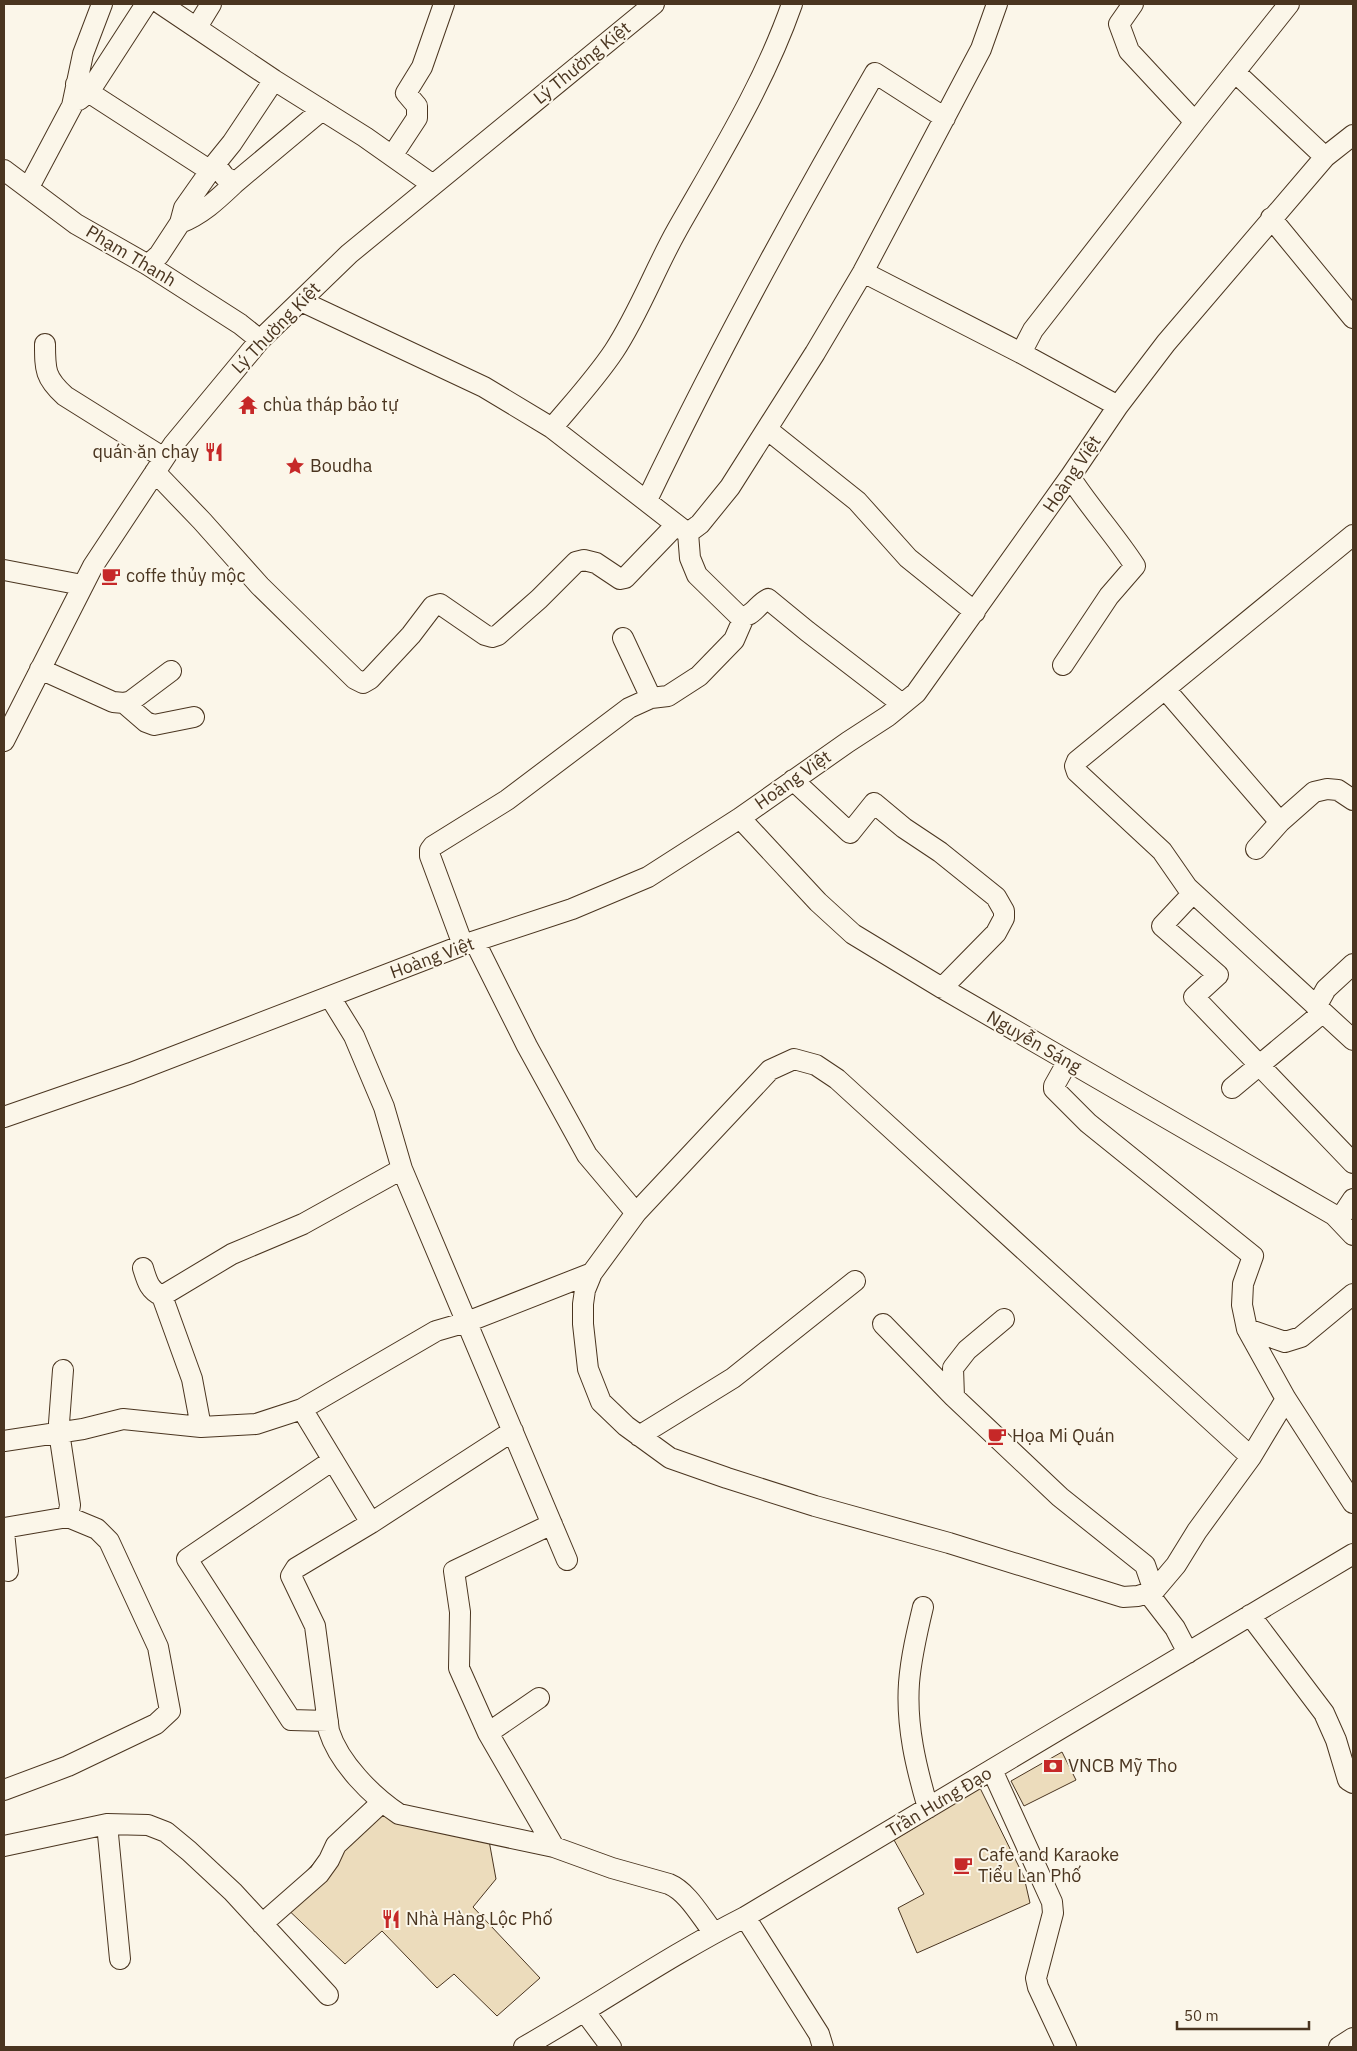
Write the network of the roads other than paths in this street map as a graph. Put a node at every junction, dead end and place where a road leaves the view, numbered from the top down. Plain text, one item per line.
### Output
1 (102, 4) edge
2 (146, 4) edge
3 (161, 4) edge
4 (211, 4) edge
5 (444, 4) edge
6 (654, 4) edge
7 (792, 4) edge
8 (997, 4) edge
9 (1132, 4) edge
10 (1289, 4) edge
11 (197, 27) junction
12 (1236, 73) junction
13 (274, 80) junction
14 (82, 88) junction
15 (322, 110) junction
16 (945, 118) junction
17 (1195, 122) junction
18 (1353, 135) edge
19 (392, 156) junction
20 (1325, 157) junction
21 (212, 167) junction
22 (4, 170) edge
23 (236, 182) junction
24 (433, 185) junction
25 (29, 188) junction
26 (1271, 218) junction
27 (180, 223) junction
28 (148, 265) junction
29 (863, 272) junction
30 (301, 301) junction
31 (1353, 318) edge
32 (260, 340) junction
33 (45, 344) dead end
34 (1021, 352) junction
35 (1118, 406) junction
36 (552, 428) junction
37 (768, 430) junction
38 (159, 465) junction
39 (1070, 477) junction
40 (647, 500) junction
41 (682, 529) junction
42 (1353, 535) edge
43 (4, 570) edge
44 (82, 585) junction
45 (975, 612) junction
46 (744, 617) junction
47 (623, 638) dead end
48 (1063, 665) dead end
49 (40, 669) junction
50 (170, 671) dead end
51 (1165, 689) junction
52 (650, 698) junction
53 (124, 704) junction
54 (902, 704) junction
55 (194, 717) dead end
56 (5, 734) edge
57 (793, 780) junction
58 (1353, 800) edge
59 (740, 818) junction
60 (1280, 822) junction
61 (1256, 849) dead end
62 (1193, 893) junction
63 (469, 943) junction
64 (1353, 964) edge
65 (942, 988) junction
66 (330, 997) junction
67 (1319, 1010) junction
68 (1353, 1040) edge
69 (1068, 1061) junction
70 (1260, 1065) junction
71 (1232, 1088) dead end
72 (4, 1117) edge
73 (1353, 1163) edge
74 (402, 1169) junction
75 (1353, 1199) edge
76 (636, 1213) junction
77 (1339, 1220) junction
78 (1353, 1234) edge
79 (143, 1268) dead end
80 (592, 1273) junction
81 (855, 1281) dead end
82 (1353, 1294) edge
83 (162, 1296) junction
84 (1004, 1319) dead end
85 (467, 1322) junction
86 (883, 1324) dead end
87 (1247, 1329) junction
88 (63, 1370) dead end
89 (954, 1397) junction
90 (1286, 1399) junction
91 (302, 1409) junction
92 (200, 1427) junction
93 (513, 1431) junction
94 (61, 1432) junction
95 (640, 1436) junction
96 (4, 1441) edge
97 (1251, 1457) junction
98 (333, 1460) junction
99 (1353, 1503) edge
100 (68, 1517) junction
101 (371, 1523) junction
102 (552, 1524) junction
103 (4, 1528) edge
104 (4, 1532) edge
105 (1353, 1554) edge
106 (567, 1560) dead end
107 (8, 1571) dead end
108 (1151, 1592) junction
109 (923, 1607) dead end
110 (1250, 1615) junction
111 (1188, 1653) junction
112 (539, 1698) dead end
113 (328, 1721) junction
114 (488, 1733) junction
115 (992, 1770) junction
116 (1353, 1783) edge
117 (4, 1790) edge
118 (381, 1802) junction
119 (928, 1808) junction
120 (106, 1824) junction
121 (4, 1846) edge
122 (554, 1847) junction
123 (744, 1917) junction
124 (262, 1924) junction
125 (714, 1933) junction
126 (120, 1959) dead end
127 (328, 1995) dead end
128 (585, 2012) junction
129 (532, 2045) edge
130 (612, 2047) edge
131 (823, 2047) edge
132 (1066, 2047) edge

1 - 14 street
2 - 14 street
3 - 11 street
4 - 11 street
5 - 19 street
6 - 24 street, Lý Thường Kiệt
7 - 36 street
8 - 16 street
9 - 17 street
10 - 12 street
11 - 13 street
12 - 17 street
12 - 20 street
13 - 15 street
13 - 21 street
14 - 21 street
14 - 25 street
15 - 19 street
15 - 23 street
16 - 29 street
16 - 40 street
17 - 34 street
18 - 20 street, Hoàng Việt
19 - 24 street
20 - 26 street, Hoàng Việt
21 - 23 street
21 - 27 street
22 - 25 street, Phạm Thanh
23 - 27 street
24 - 30 street, Lý Thường Kiệt
25 - 28 street, Phạm Thanh
26 - 31 street
26 - 35 street, Hoàng Việt
27 - 28 street
28 - 32 street, Phạm Thanh
29 - 34 street
29 - 37 street
30 - 32 street, Lý Thường Kiệt
30 - 36 street
32 - 38 street, Lý Thường Kiệt
33 - 38 street
34 - 35 street
35 - 39 street, Hoàng Việt
36 - 40 street
37 - 41 street
37 - 45 street
38 - 41 street
38 - 44 street, Lý Thường Kiệt
39 - 45 street, Hoàng Việt
39 - 48 street
40 - 41 street
41 - 46 street
42 - 51 street
43 - 44 street
44 - 49 street, Lý Thường Kiệt
45 - 54 street, Hoàng Việt
46 - 52 street
46 - 54 street
47 - 52 street
49 - 53 street
49 - 56 street, Lý Thường Kiệt
50 - 53 street
51 - 60 street
51 - 62 street
52 - 63 street
53 - 55 street
54 - 57 street, Hoàng Việt
57 - 59 street, Hoàng Việt
57 - 65 street
58 - 60 street
59 - 63 street, Hoàng Việt
59 - 65 street, Nguyễn Sáng
60 - 61 street
62 - 67 street
62 - 70 street
63 - 66 street, Hoàng Việt
63 - 76 street
64 - 67 street
65 - 69 street, Nguyễn Sáng
66 - 72 street, Hoàng Việt
66 - 74 street
67 - 68 street
67 - 70 street
69 - 77 street, Nguyễn Sáng
69 - 87 street
70 - 71 street
70 - 73 street
74 - 83 street
74 - 85 street
75 - 77 street
76 - 80 street
76 - 97 street
77 - 78 street, Nguyễn Sáng
79 - 83 street
80 - 85 street
80 - 95 street
81 - 95 street
82 - 87 street
83 - 92 street
84 - 89 street
85 - 91 street
85 - 93 street
86 - 89 street
87 - 90 street
88 - 94 street
89 - 108 street
90 - 97 street
90 - 99 street
91 - 92 street
91 - 98 street
92 - 94 street
93 - 101 street
93 - 102 street
94 - 96 street
94 - 100 street
95 - 108 street
97 - 108 street
98 - 101 street
98 - 113 street
100 - 103 street
100 - 117 street
101 - 113 street
102 - 106 street
102 - 114 street
104 - 107 street
105 - 110 street, Trần Hưng Đạo
108 - 111 street
109 - 119 street
110 - 111 street, Trần Hưng Đạo
110 - 116 street
111 - 115 street, Trần Hưng Đạo
112 - 114 street
113 - 118 street
114 - 122 street
115 - 119 street, Trần Hưng Đạo
115 - 132 street
118 - 122 street
118 - 124 street
119 - 123 street, Trần Hưng Đạo
120 - 121 street
120 - 124 street
120 - 126 street
122 - 125 street
123 - 125 street, Trần Hưng Đạo
123 - 131 street
124 - 127 street
125 - 128 street, Trần Hưng Đạo
128 - 129 street, Trần Hưng Đạo
128 - 130 street

